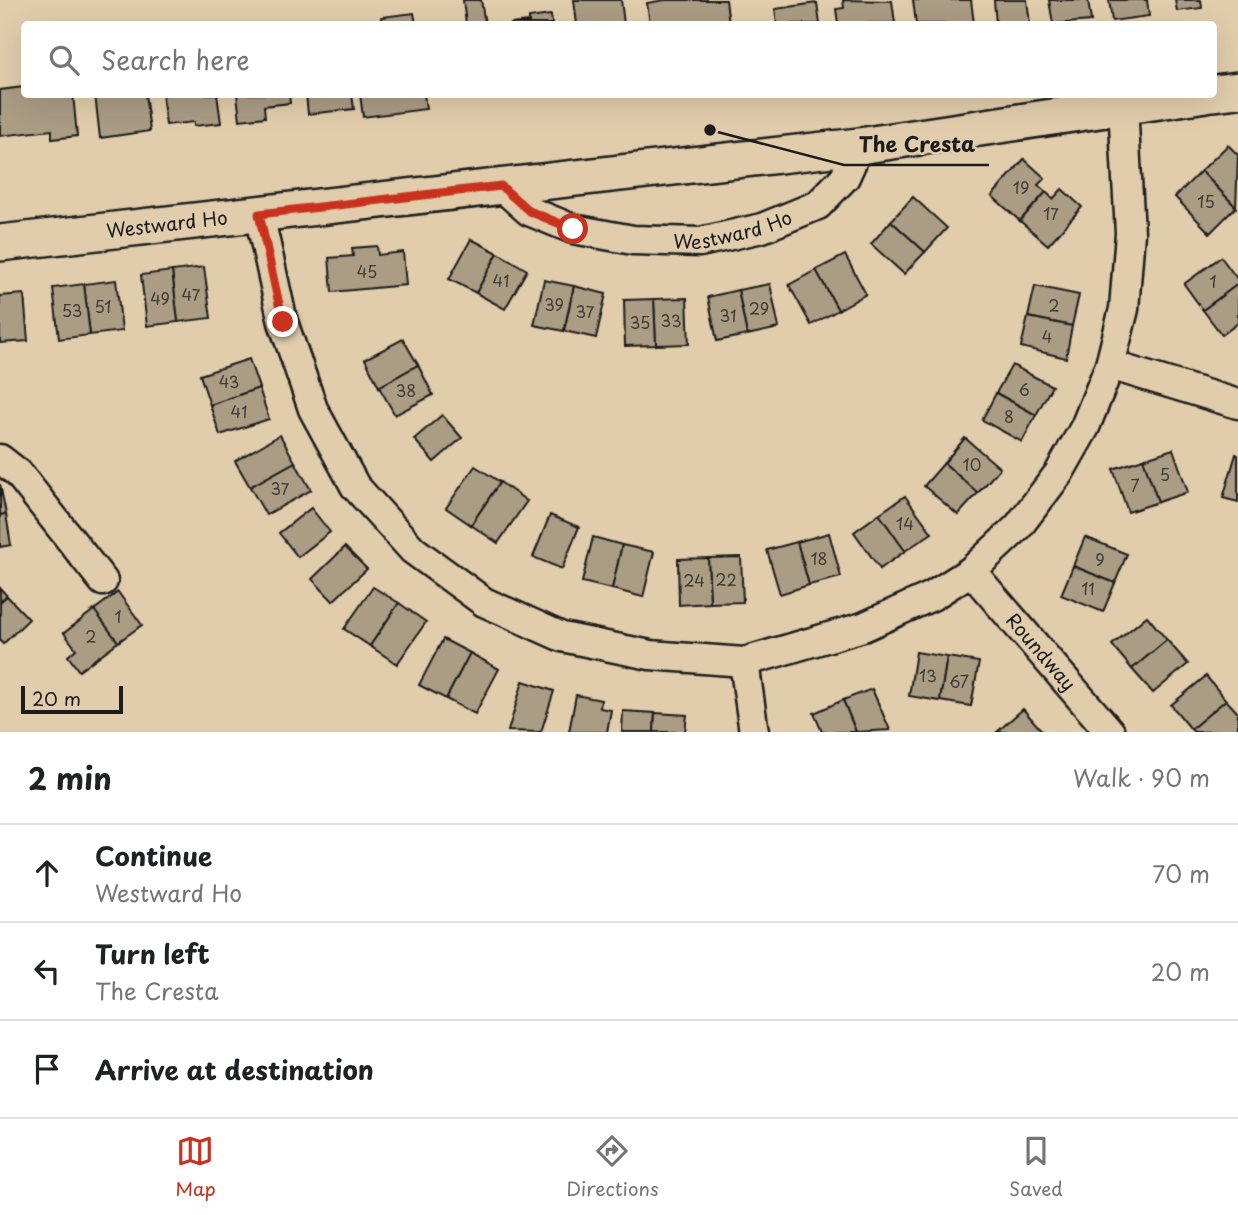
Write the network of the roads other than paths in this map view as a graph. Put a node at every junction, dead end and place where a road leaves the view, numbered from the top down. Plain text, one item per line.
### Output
1 (1238, 90) edge
2 (1217, 93) edge
3 (1178, 98) edge
4 (1123, 106) junction
5 (859, 146) junction
6 (501, 186) junction
7 (259, 214) junction
8 (0, 243) edge
9 (1110, 365) junction
10 (1238, 404) edge
11 (0, 459) edge
12 (971, 572) junction
13 (103, 581) dead end
14 (744, 662) junction
15 (754, 732) edge
16 (1110, 732) edge

1 - 2 street
3 - 4 street, Westward Ho
4 - 5 street, Westward Ho
4 - 9 street
5 - 6 street, Westward Ho
5 - 6 street, Westward Ho
6 - 7 street, Westward Ho
7 - 8 street, Westward Ho
7 - 14 street
9 - 10 street
9 - 12 street
11 - 13 street
12 - 14 street
12 - 16 street, Roundway
14 - 15 street

